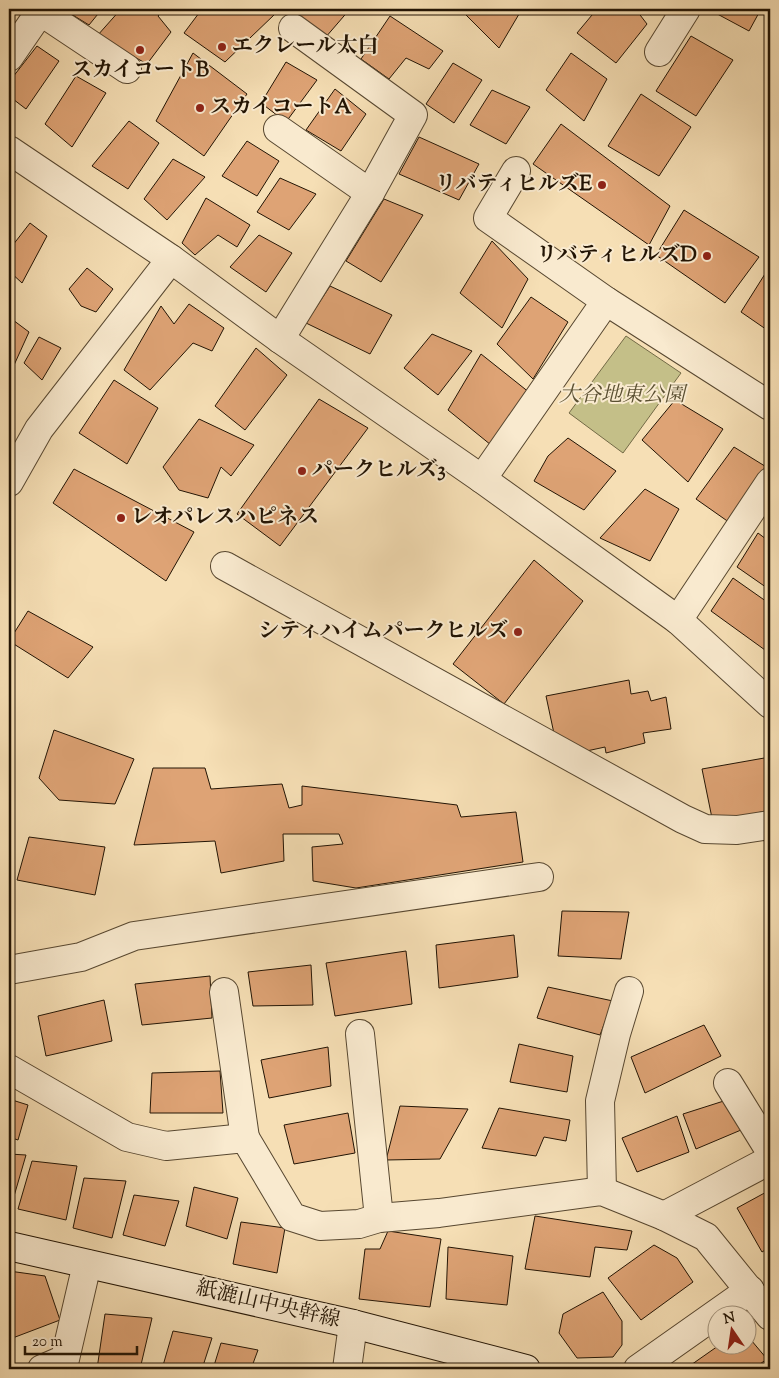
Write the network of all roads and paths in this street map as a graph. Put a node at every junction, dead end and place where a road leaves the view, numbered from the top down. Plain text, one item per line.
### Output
1 (686, 9) edge
2 (41, 10) edge
3 (293, 28) dead end
4 (659, 52) dead end
5 (9, 57) edge
6 (127, 68) dead end
7 (278, 129) dead end
8 (9, 150) edge
9 (516, 171) dead end
10 (370, 193) junction
11 (171, 259) junction
12 (606, 301) junction
13 (280, 339) junction
14 (770, 406) edge
15 (482, 479) junction
16 (9, 482) edge
17 (770, 482) edge
18 (225, 566) dead end
19 (678, 620) junction
20 (770, 704) edge
21 (770, 825) edge
22 (538, 877) dead end
23 (9, 970) edge
24 (629, 991) dead end
25 (224, 992) dead end
26 (360, 1034) dead end
27 (9, 1069) edge
28 (728, 1083) dead end
29 (245, 1138) junction
30 (770, 1151) edge
31 (770, 1160) edge
32 (602, 1191) junction
33 (664, 1216) junction
34 (378, 1218) junction
35 (9, 1246) edge
36 (87, 1264) junction
37 (750, 1290) junction
38 (770, 1316) edge
39 (353, 1324) junction
40 (42, 1369) edge
41 (347, 1369) edge
42 (526, 1369) edge
43 (638, 1369) edge

1 - 4 street
2 - 5 street
2 - 6 street
3 - 10 street
7 - 10 street
8 - 11 street
9 - 12 street
10 - 13 street
11 - 13 street
11 - 16 street
12 - 14 street
12 - 15 street
13 - 15 street
15 - 19 street
17 - 19 street
18 - 21 street
19 - 20 street
22 - 23 street
24 - 32 street
25 - 29 street
26 - 34 street
27 - 29 street
28 - 30 street
29 - 34 street
31 - 33 street
32 - 33 street
32 - 34 street
33 - 37 street
35 - 36 street, 紙漉山中央幹線
36 - 39 street, 紙漉山中央幹線
36 - 40 street
37 - 38 street
37 - 43 street
39 - 41 street
39 - 42 street, 紙漉山中央幹線

